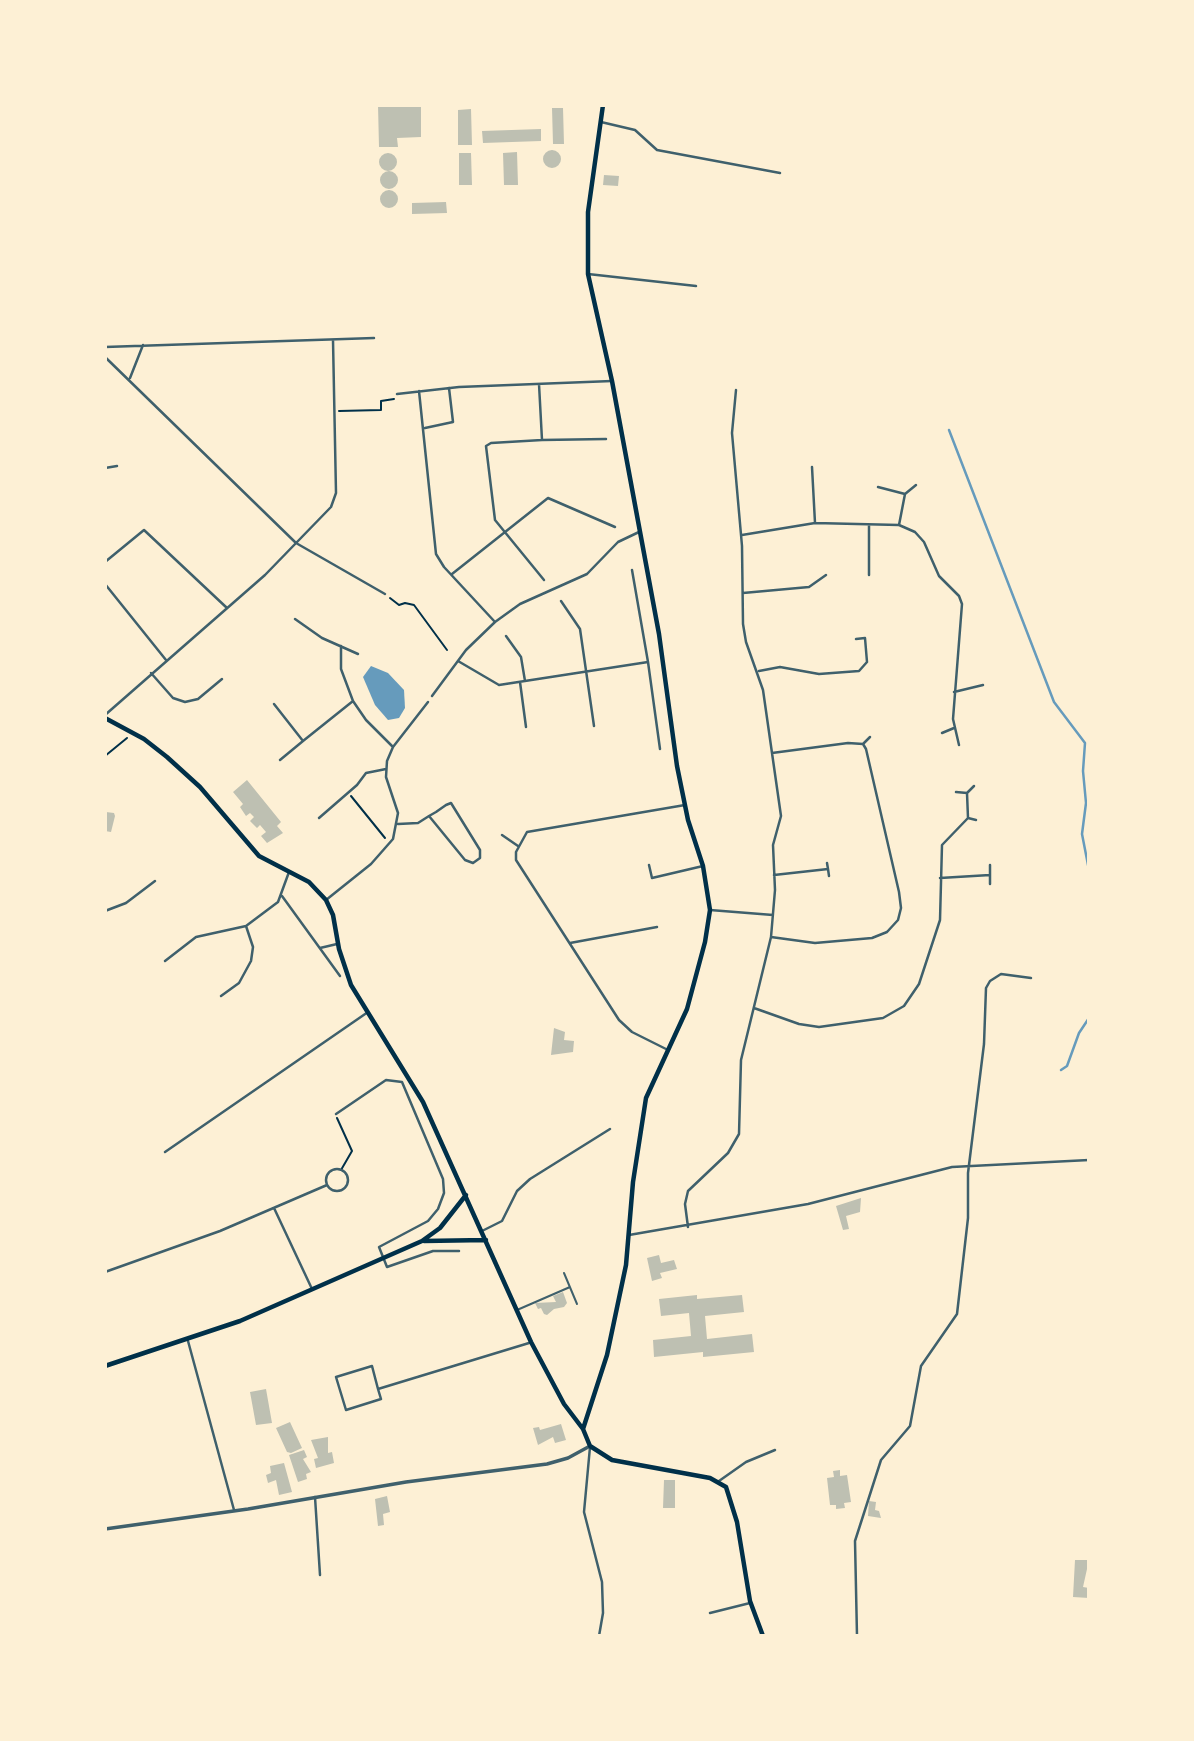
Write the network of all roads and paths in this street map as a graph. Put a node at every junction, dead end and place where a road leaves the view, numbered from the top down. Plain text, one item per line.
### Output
1 (603, 105) edge
2 (601, 122) junction
3 (780, 173) dead end
4 (588, 274) junction
5 (696, 286) dead end
6 (374, 338) dead end
7 (333, 340) junction
8 (143, 345) junction
9 (105, 347) edge
10 (105, 357) edge
11 (130, 379) junction
12 (612, 381) junction
13 (540, 384) junction
14 (449, 388) junction
15 (736, 390) dead end
16 (419, 391) junction
17 (397, 394) joint
18 (334, 411) junction
19 (424, 428) junction
20 (606, 439) dead end
21 (542, 440) junction
22 (117, 466) dead end
23 (812, 467) dead end
24 (105, 468) edge
25 (916, 485) dead end
26 (878, 487) dead end
27 (905, 494) junction
28 (815, 523) junction
29 (869, 525) junction
30 (899, 525) junction
31 (615, 527) dead end
32 (641, 532) junction
33 (505, 534) junction
34 (742, 535) junction
35 (296, 543) junction
36 (105, 562) edge
37 (632, 570) dead end
38 (452, 575) junction
39 (826, 575) dead end
40 (869, 575) dead end
41 (544, 580) dead end
42 (105, 584) edge
43 (743, 593) junction
44 (385, 594) joint
45 (561, 601) dead end
46 (227, 608) junction
47 (295, 619) dead end
48 (495, 622) junction
49 (506, 636) dead end
50 (856, 639) dead end
51 (341, 646) junction
52 (447, 650) dead end
53 (358, 654) dead end
54 (166, 660) junction
55 (458, 661) junction
56 (649, 662) junction
57 (759, 671) junction
58 (150, 673) junction
59 (586, 673) junction
60 (222, 679) dead end
61 (523, 681) junction
62 (983, 685) dead end
63 (954, 692) junction
64 (432, 696) dead end
65 (353, 701) junction
66 (428, 702) dead end
67 (274, 704) dead end
68 (105, 716) edge
69 (594, 726) dead end
70 (526, 727) dead end
71 (954, 728) junction
72 (134, 733) junction
73 (942, 733) dead end
74 (870, 737) dead end
75 (303, 741) junction
76 (863, 744) junction
77 (959, 745) dead end
78 (393, 747) junction
79 (660, 749) dead end
80 (772, 753) junction
81 (105, 756) edge
82 (279, 760) dead end
83 (386, 769) junction
84 (974, 786) dead end
85 (349, 792) junction
86 (956, 792) dead end
87 (967, 793) junction
88 (685, 805) junction
89 (429, 816) junction
90 (319, 818) dead end
91 (968, 818) junction
92 (976, 820) dead end
93 (398, 824) junction
94 (502, 835) dead end
95 (390, 844) junction
96 (518, 846) junction
97 (827, 863) dead end
98 (649, 865) dead end
99 (990, 865) dead end
100 (703, 866) junction
101 (828, 869) junction
102 (289, 872) junction
103 (990, 874) junction
104 (775, 875) junction
105 (829, 876) dead end
106 (940, 878) junction
107 (155, 881) dead end
108 (990, 884) dead end
109 (282, 896) junction
110 (326, 900) junction
111 (710, 910) junction
112 (105, 911) edge
113 (774, 915) junction
114 (246, 926) junction
115 (657, 927) dead end
116 (771, 937) junction
117 (338, 943) junction
118 (570, 943) junction
119 (320, 948) junction
120 (164, 961) dead end
121 (340, 976) dead end
122 (1031, 978) dead end
123 (221, 996) dead end
124 (754, 1008) junction
125 (368, 1012) junction
126 (668, 1050) junction
127 (336, 1115) joint
128 (610, 1129) dead end
129 (165, 1152) dead end
130 (1089, 1160) edge
131 (970, 1166) junction
132 (341, 1170) junction
133 (327, 1185) junction
134 (466, 1195) junction
135 (274, 1208) junction
136 (688, 1227) junction
137 (482, 1231) junction
138 (629, 1235) junction
139 (486, 1240) junction
140 (422, 1241) junction
141 (459, 1251) dead end
142 (383, 1257) junction
143 (105, 1272) edge
144 (564, 1273) dead end
145 (570, 1287) junction
146 (312, 1289) junction
147 (577, 1304) dead end
148 (517, 1310) junction
149 (188, 1341) junction
150 (531, 1342) junction
151 (105, 1366) edge
152 (378, 1389) junction
153 (583, 1430) junction
154 (590, 1446) junction
155 (775, 1450) dead end
156 (719, 1481) junction
157 (315, 1497) junction
158 (234, 1511) junction
159 (105, 1529) edge
160 (320, 1575) dead end
161 (750, 1602) junction
162 (710, 1613) dead end
163 (599, 1636) edge
164 (763, 1636) edge
165 (857, 1636) edge

1 - 2 main road
2 - 3 street
2 - 4 main road
4 - 5 street
4 - 12 main road
6 - 7 street
7 - 8 street
7 - 18 street
8 - 9 street
8 - 11 street
10 - 11 street
11 - 35 street
12 - 13 street
12 - 32 main road
13 - 14 street
13 - 21 street
14 - 16 street
14 - 19 street
15 - 34 street
16 - 17 street
16 - 19 street
17 - 18 path
18 - 35 street
19 - 38 street
20 - 21 street
21 - 33 street
22 - 24 street
23 - 28 street
25 - 27 street
26 - 27 street
27 - 30 street
28 - 29 street
28 - 34 street
29 - 30 street
29 - 40 street
30 - 63 street
31 - 33 street
32 - 48 street
32 - 88 main road
33 - 38 street
33 - 41 street
34 - 43 street
35 - 44 street
35 - 46 street
36 - 46 street
37 - 56 street
38 - 48 street
39 - 43 street
42 - 54 street
43 - 57 street
44 - 52 path
45 - 59 street
46 - 54 street
47 - 51 street
48 - 55 street
49 - 61 street
50 - 57 street
51 - 53 street
51 - 65 street
54 - 58 street
55 - 61 street
55 - 64 street
56 - 59 street
56 - 79 street
57 - 80 street
58 - 60 street
58 - 68 street
59 - 61 street
59 - 69 street
61 - 70 street
62 - 63 street
63 - 71 street
65 - 75 street
65 - 78 street
66 - 78 street
67 - 75 street
68 - 72 main road
71 - 73 street
71 - 77 street
72 - 81 path
72 - 102 main road
74 - 76 street
75 - 82 street
76 - 80 street
76 - 116 street
78 - 83 street
80 - 104 street
83 - 85 street
83 - 93 street
84 - 87 street
85 - 90 street
85 - 95 path
86 - 87 street
87 - 91 street
88 - 96 street
88 - 100 main road
89 - 89 street
89 - 93 street
91 - 92 street
91 - 106 street
93 - 95 street
94 - 96 street
95 - 110 street
96 - 118 street
97 - 101 street
98 - 100 street
99 - 103 street
100 - 111 main road
101 - 104 street
101 - 105 street
102 - 109 street
102 - 110 main road
103 - 106 street
103 - 108 street
104 - 113 street
106 - 124 street
107 - 112 street
109 - 114 street
109 - 119 street
110 - 117 main road
111 - 113 street
111 - 126 main road
113 - 116 street
114 - 120 street
114 - 123 street
115 - 118 street
116 - 124 street
117 - 119 street
117 - 125 main road
118 - 126 street
119 - 121 street
122 - 131 street
124 - 136 street
125 - 129 street
125 - 134 main road
126 - 138 main road
127 - 132 path
127 - 142 street
128 - 137 street
130 - 131 street
131 - 136 street
131 - 165 street
132 - 133 street
132 - 133 street
133 - 135 street
134 - 137 main road
134 - 140 main road
135 - 143 street
135 - 146 street
136 - 138 street
137 - 139 main road
138 - 153 main road
139 - 140 main road
139 - 148 main road
140 - 142 main road
141 - 142 street
142 - 146 main road
144 - 145 lane
145 - 147 lane
145 - 148 lane
146 - 149 main road
148 - 150 main road
149 - 151 main road
149 - 158 street
150 - 152 street
150 - 153 main road
152 - 152 street
153 - 154 main road
154 - 156 main road
154 - 157 street
154 - 163 street
155 - 156 street
156 - 161 main road
157 - 158 street
157 - 160 street
158 - 159 street
161 - 162 street
161 - 164 main road

